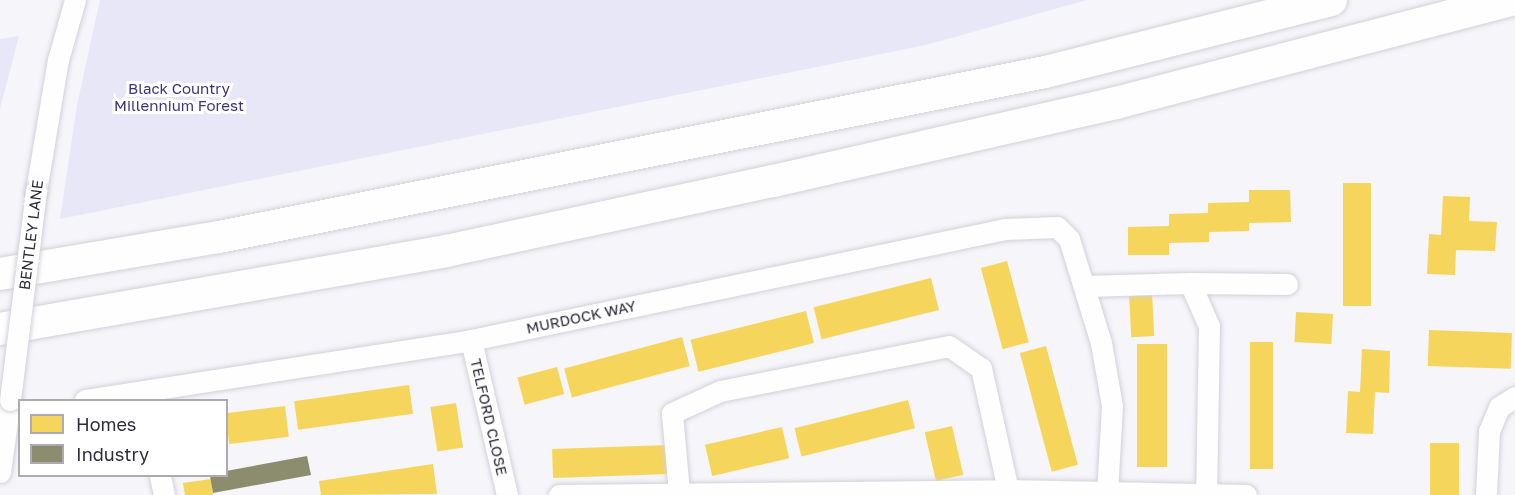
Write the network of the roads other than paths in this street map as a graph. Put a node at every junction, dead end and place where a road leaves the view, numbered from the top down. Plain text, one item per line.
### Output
1 (75, 0) edge
2 (1331, 0) edge
3 (1512, 0) edge
4 (0, 274) edge
5 (1190, 283) junction
6 (1287, 284) dead end
7 (1085, 286) junction
8 (0, 329) edge
9 (471, 340) junction
10 (145, 395) edge
11 (1515, 397) edge
12 (97, 399) edge
13 (0, 472) edge
14 (160, 477) edge
15 (1008, 490) junction
16 (679, 492) junction
17 (1107, 492) junction
18 (1206, 494) edge
19 (164, 495) edge
20 (507, 495) edge
21 (560, 495) edge
22 (1246, 495) edge
23 (1486, 495) edge

1 - 13 street, BENTLEY LANE, bridge
2 - 4 highway
3 - 8 highway
5 - 6 street
5 - 7 street
5 - 18 street
7 - 9 street, MURDOCK WAY
7 - 17 street
9 - 10 street, MURDOCK WAY
9 - 20 street, TELFORD CLOSE
10 - 12 street, MURDOCK WAY
11 - 23 street
14 - 19 street
15 - 16 street
15 - 16 street
15 - 17 street
16 - 21 street
17 - 18 street
18 - 22 street

